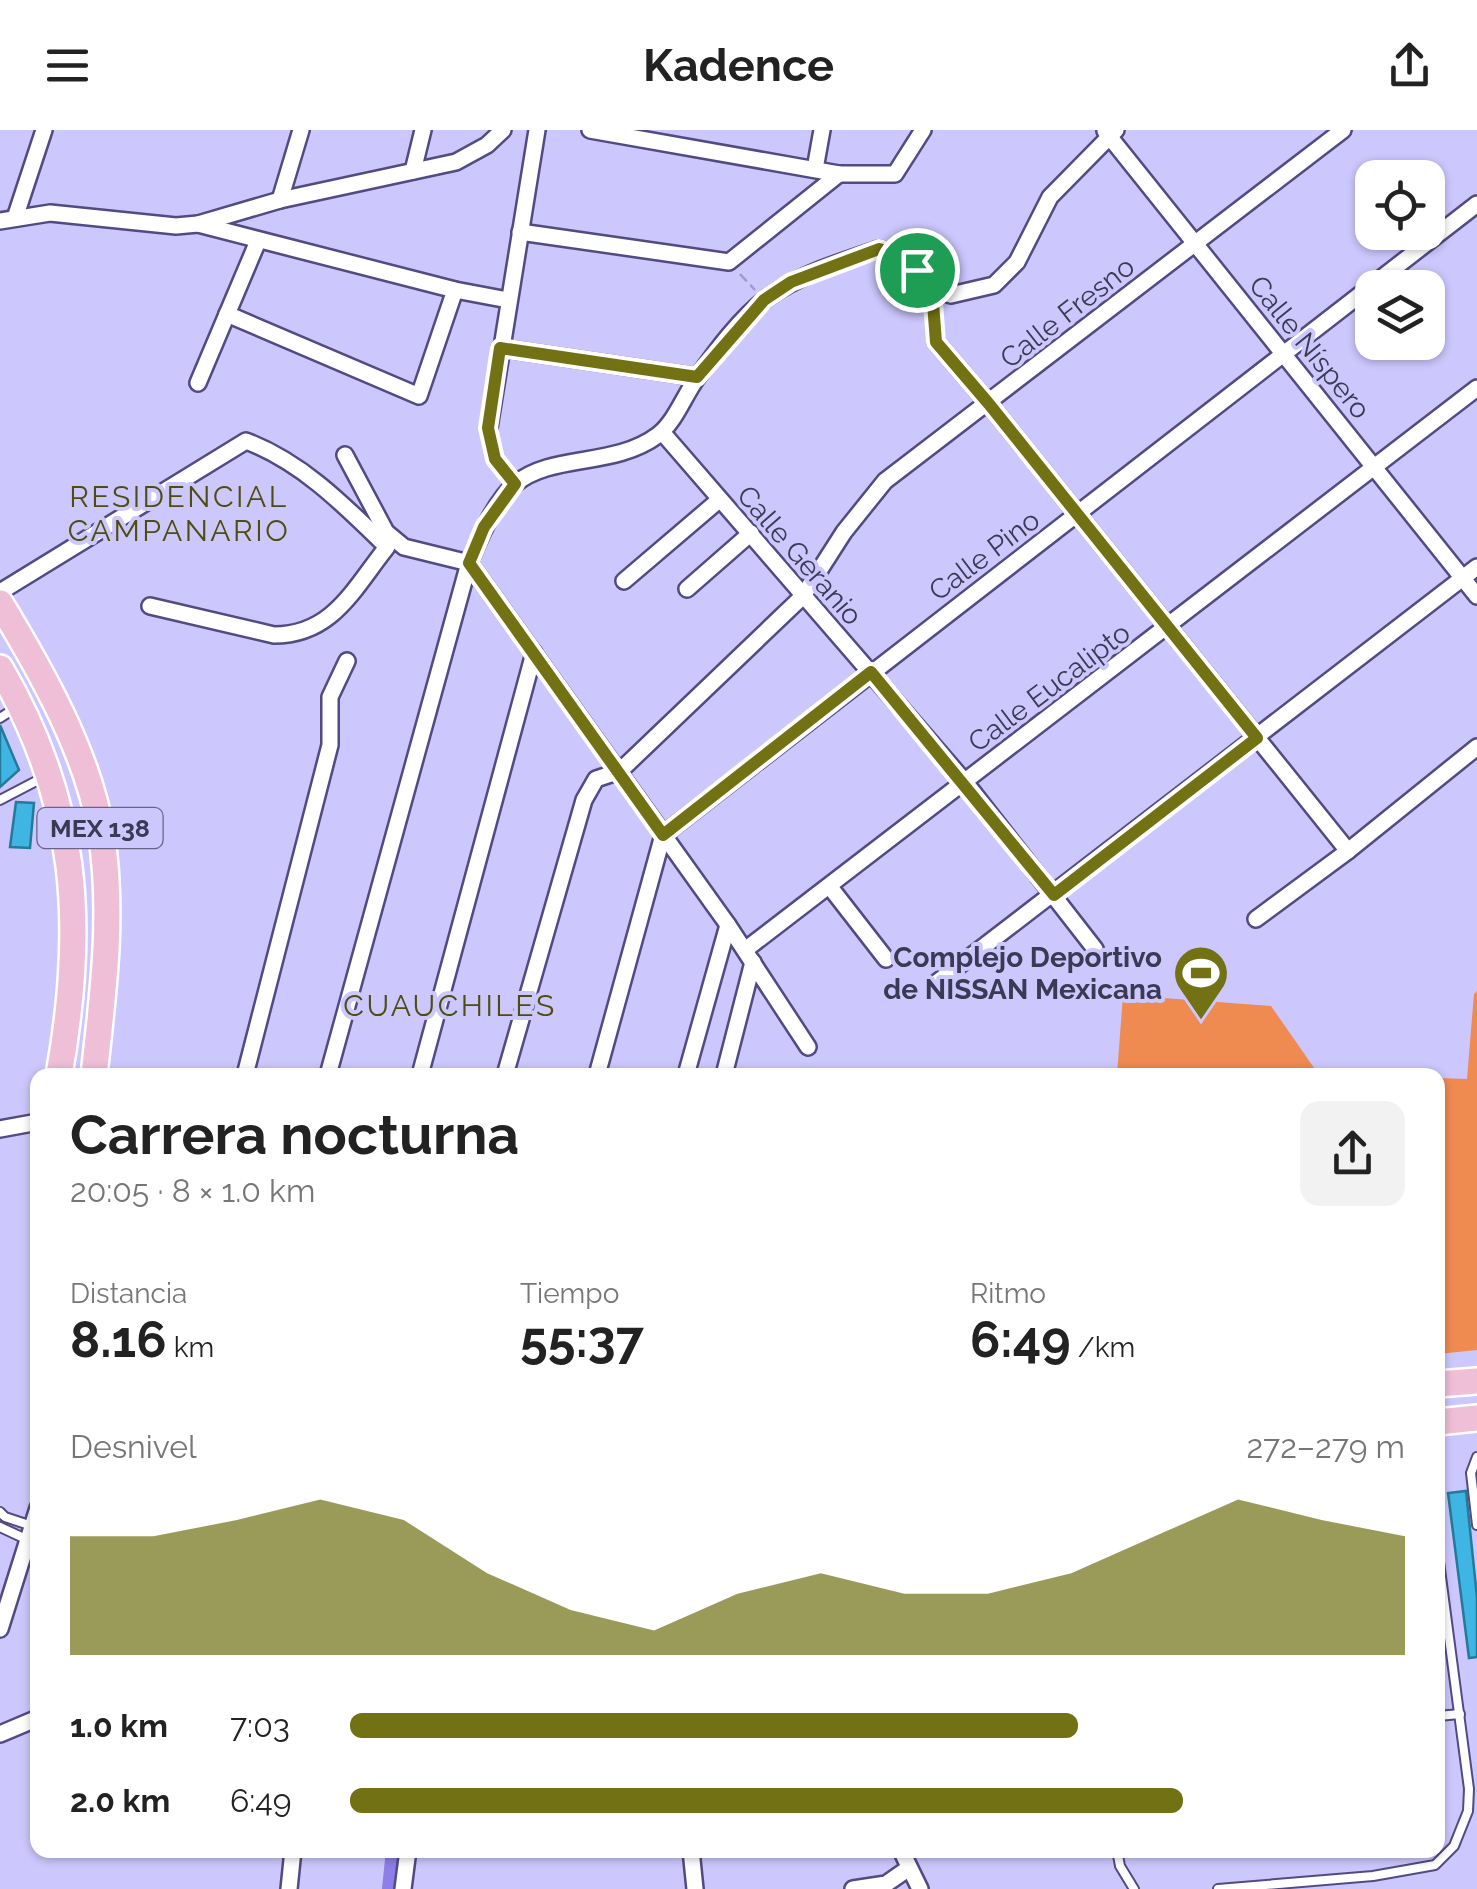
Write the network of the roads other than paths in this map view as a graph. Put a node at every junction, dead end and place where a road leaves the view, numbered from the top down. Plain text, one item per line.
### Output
1 (44, 130) edge
2 (301, 130) edge
3 (423, 130) edge
4 (503, 130) edge
5 (536, 130) edge
6 (590, 130) edge
7 (708, 130) edge
8 (822, 130) edge
9 (923, 130) edge
10 (1343, 130) edge
11 (1109, 132) edge
12 (704, 150) junction
13 (815, 170) junction
14 (412, 171) junction
15 (838, 174) junction
16 (280, 200) junction
17 (1477, 204) edge
18 (8, 219) edge
19 (198, 224) junction
20 (520, 232) junction
21 (258, 241) junction
22 (1195, 244) junction
23 (455, 290) junction
24 (508, 300) junction
25 (227, 314) junction
26 (936, 342) road end
27 (500, 348) junction
28 (1284, 355) junction
29 (697, 377) junction
30 (198, 383) dead end
31 (1477, 388) edge
32 (989, 404) junction
33 (488, 428) road end
34 (662, 432) junction
35 (345, 455) dead end
36 (1374, 468) junction
37 (719, 500) junction
38 (1076, 515) junction
39 (751, 534) junction
40 (469, 563) junction
41 (1477, 567) edge
42 (1462, 579) junction
43 (624, 582) dead end
44 (687, 589) dead end
45 (0, 592) edge
46 (803, 596) junction
47 (1477, 596) edge
48 (0, 603) edge
49 (150, 606) dead end
50 (1168, 628) junction
51 (534, 652) junction
52 (347, 660) dead end
53 (0, 668) edge
54 (871, 672) junction
55 (11, 711) edge
56 (1257, 738) junction
57 (1477, 747) edge
58 (620, 772) junction
59 (50, 774) junction
60 (964, 782) junction
61 (0, 800) edge
62 (663, 835) junction
63 (1348, 850) junction
64 (830, 887) junction
65 (1054, 895) junction
66 (1256, 919) dead end
67 (728, 925) junction
68 (1095, 949) dead end
69 (749, 956) junction
70 (886, 960) dead end
71 (935, 984) dead end
72 (808, 1047) dead end
73 (61, 1068) edge
74 (95, 1068) edge
75 (247, 1068) edge
76 (330, 1068) edge
77 (422, 1068) edge
78 (508, 1068) edge
79 (600, 1068) edge
80 (688, 1068) edge
81 (725, 1068) edge
82 (30, 1123) edge
83 (0, 1129) edge
84 (1477, 1381) edge
85 (1445, 1383) edge
86 (1477, 1418) edge
87 (1445, 1421) edge
88 (1477, 1457) edge
89 (0, 1512) edge
90 (1477, 1526) edge
91 (0, 1527) edge
92 (30, 1533) junction
93 (1445, 1627) edge
94 (0, 1628) edge
95 (1460, 1714) junction
96 (1445, 1715) edge
97 (30, 1721) edge
98 (0, 1734) edge
99 (1445, 1855) edge
100 (292, 1858) edge
101 (407, 1858) edge
102 (692, 1858) edge
103 (905, 1858) edge
104 (1118, 1858) edge
105 (1442, 1858) edge
106 (909, 1868) junction
107 (289, 1889) edge
108 (403, 1889) edge
109 (695, 1889) edge
110 (853, 1889) edge
111 (920, 1889) edge
112 (1134, 1889) edge
113 (1218, 1889) edge

1 - 18 street
2 - 16 street
3 - 14 street
4 - 14 street
5 - 20 street
6 - 12 street
7 - 12 street
8 - 13 street
9 - 15 street
10 - 22 street, Calle Fresno
11 - 22 street, Calle Níspero
11 - 29 street
12 - 13 street
13 - 15 street
14 - 16 street
15 - 20 street
16 - 19 street
17 - 28 street, Calle Pino
18 - 19 street
19 - 21 street
20 - 24 street
21 - 23 street
21 - 25 street
22 - 28 street, Calle Níspero
22 - 32 street, Calle Fresno
23 - 24 street
23 - 25 street
24 - 27 street
25 - 30 street
26 - 32 street
27 - 29 street
27 - 33 street
28 - 36 street, Calle Níspero
28 - 38 street, Calle Pino
29 - 34 street
31 - 36 street, Calle Eucalipto
32 - 38 street
32 - 46 street, Calle Fresno
34 - 37 street, Calle Geranio
34 - 40 street
35 - 40 street
36 - 42 street, Calle Níspero
36 - 50 street, Calle Eucalipto
37 - 39 street, Calle Geranio
37 - 43 street
38 - 50 street
38 - 54 street, Calle Pino
39 - 44 street
39 - 46 street, Calle Geranio
40 - 51 street
40 - 76 street
41 - 42 street
42 - 47 street, Calle Níspero
42 - 56 street
45 - 49 street
46 - 54 street, Calle Geranio
46 - 58 street, Calle Fresno
48 - 74 main road, MEX 138
50 - 56 street
50 - 60 street, Calle Eucalipto
51 - 58 street
51 - 77 street
52 - 75 street
53 - 55 main road, MEX 138
54 - 60 street, Calle Geranio
54 - 62 street, Calle Pino
55 - 59 main road, MEX 138
56 - 63 street
56 - 65 street
57 - 63 street
58 - 62 street
58 - 78 street, Calle Fresno
59 - 61 lane
59 - 73 main road, MEX 138
60 - 64 street, Calle Eucalipto
60 - 65 street, Calle Geranio
62 - 67 street
62 - 79 street
63 - 66 street
64 - 69 street, Calle Eucalipto
64 - 70 street
65 - 68 street, Calle Geranio
65 - 71 street
67 - 69 street
67 - 80 street
69 - 72 street
69 - 81 street
82 - 83 street
84 - 85 main road
86 - 87 main road
88 - 90 lane
89 - 92 lane
91 - 92 lane
92 - 94 street
93 - 95 lane
95 - 96 lane
95 - 99 lane
97 - 98 street
100 - 107 street
101 - 108 street
102 - 109 street
103 - 106 street
104 - 112 lane
105 - 113 lane
106 - 110 street
106 - 111 street

